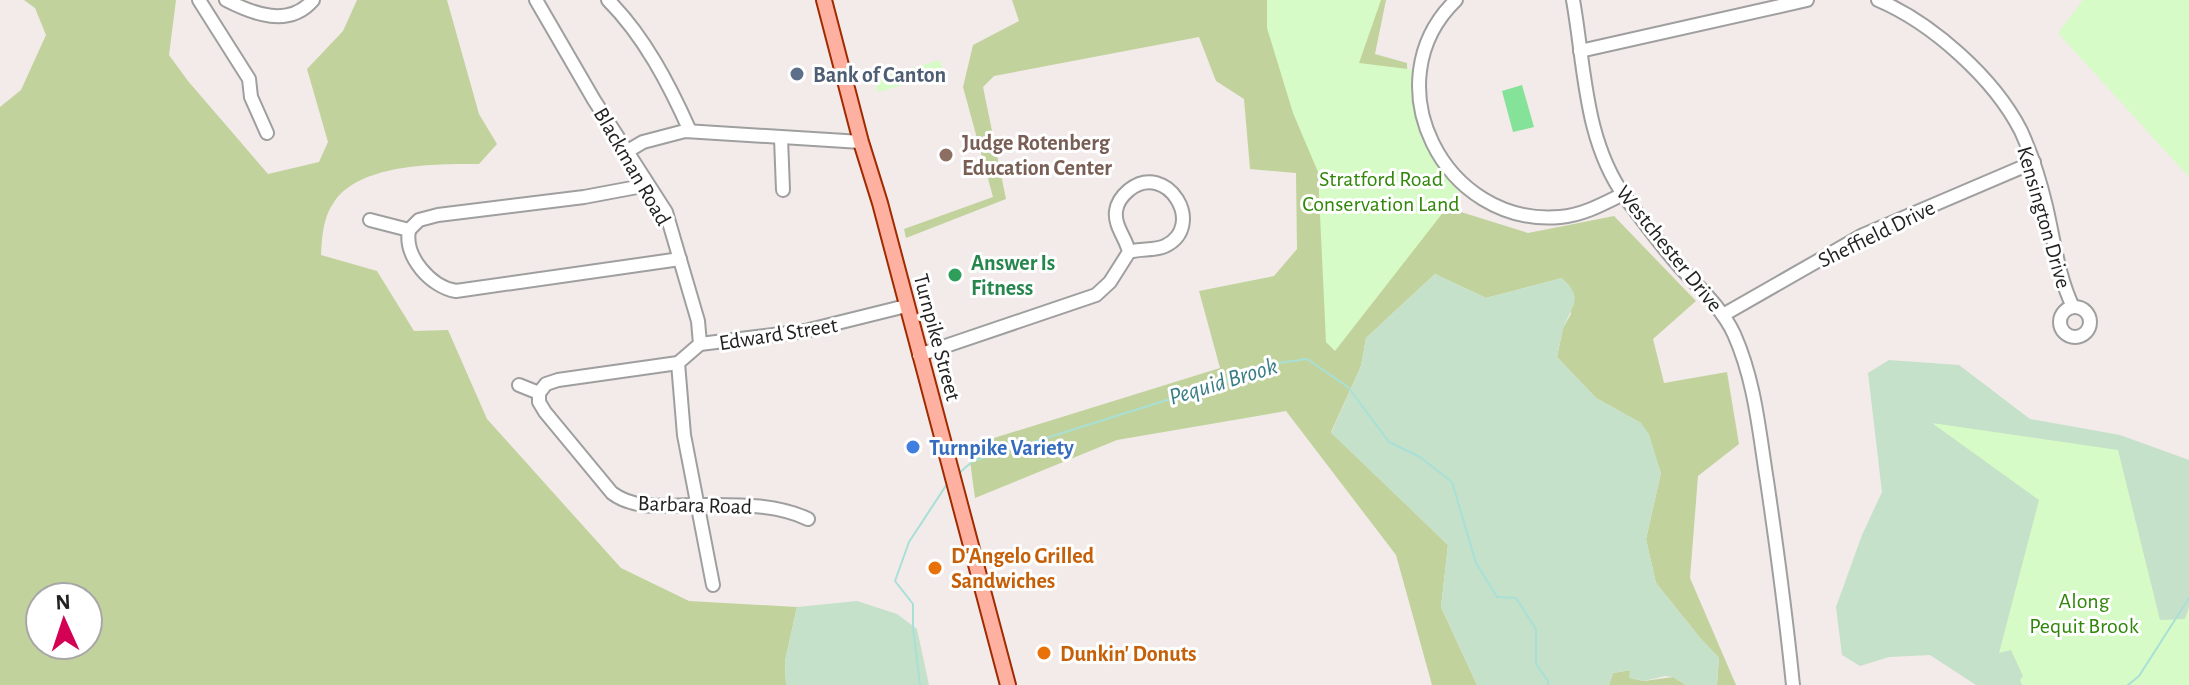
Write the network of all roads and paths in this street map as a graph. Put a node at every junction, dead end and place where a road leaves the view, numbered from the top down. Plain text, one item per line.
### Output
1 (199, 0) edge
2 (226, 0) edge
3 (313, 0) edge
4 (536, 0) edge
5 (608, 0) edge
6 (824, 0) edge
7 (1456, 0) edge
8 (1573, 0) edge
9 (1807, 0) edge
10 (1878, 0) edge
11 (1580, 51) junction
12 (690, 131) junction
13 (267, 133) dead end
14 (781, 138) junction
15 (861, 142) junction
16 (626, 152) junction
17 (2034, 162) junction
18 (648, 185) junction
19 (783, 190) dead end
20 (1623, 194) junction
21 (370, 220) dead end
22 (409, 230) junction
23 (1129, 252) junction
24 (680, 259) junction
25 (906, 306) junction
26 (2073, 307) dead end
27 (1723, 315) junction
28 (700, 344) junction
29 (919, 355) junction
30 (678, 363) junction
31 (519, 385) dead end
32 (539, 393) junction
33 (698, 505) junction
34 (808, 519) dead end
35 (713, 585) dead end
36 (1008, 685) edge
37 (1793, 685) edge

1 - 13 street
2 - 3 street
4 - 16 street, Blackman Road
5 - 12 street
6 - 15 main road, Turnpike Street
7 - 20 street
8 - 11 street, Westchester Drive
9 - 11 street
10 - 17 street, Kensington Drive
11 - 20 street, Westchester Drive
12 - 14 street
12 - 16 street
14 - 15 street
14 - 19 street
15 - 25 main road, Turnpike Street
16 - 18 street, Blackman Road
17 - 26 street, Kensington Drive
17 - 27 street, Sheffield Drive
18 - 22 street
18 - 24 street, Blackman Road
20 - 27 street, Westchester Drive
21 - 22 street
22 - 24 street
23 - 23 street
23 - 29 street
24 - 28 street, Blackman Road
25 - 28 street, Edward Street
25 - 29 main road, Turnpike Street
27 - 37 street, Westchester Drive
28 - 30 street, Edward Street
29 - 36 main road, Turnpike Street
30 - 32 street
30 - 33 street
31 - 32 street
32 - 33 street, Barbara Road
33 - 34 street, Barbara Road
33 - 35 street

